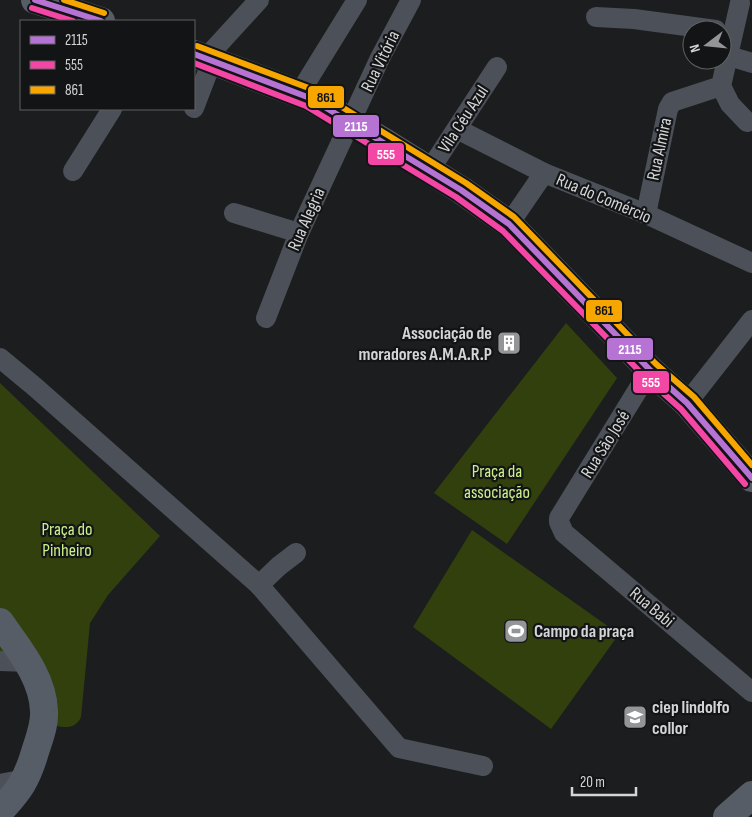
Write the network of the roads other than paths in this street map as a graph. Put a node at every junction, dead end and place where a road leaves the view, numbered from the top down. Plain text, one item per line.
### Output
1 (35, 0) edge
2 (259, 0) edge
3 (357, 0) edge
4 (411, 0) edge
5 (742, 3) edge
6 (596, 17) dead end
7 (98, 20) edge
8 (731, 20) edge
9 (682, 25) edge
10 (732, 57) edge
11 (204, 58) edge
12 (752, 62) edge
13 (497, 67) dead end
14 (725, 70) edge
15 (721, 86) junction
16 (299, 94) junction
17 (195, 100) edge
18 (111, 110) edge
19 (351, 122) junction
20 (747, 122) dead end
21 (457, 129) junction
22 (73, 171) dead end
23 (430, 171) junction
24 (544, 173) junction
25 (234, 213) dead end
26 (646, 214) junction
27 (510, 224) junction
28 (298, 233) junction
29 (752, 263) edge
30 (266, 318) dead end
31 (752, 320) edge
32 (0, 358) edge
33 (650, 370) junction
34 (687, 403) junction
35 (752, 478) edge
36 (559, 518) joint
37 (296, 553) dead end
38 (259, 585) junction
39 (0, 622) edge
40 (0, 661) edge
41 (28, 662) junction
42 (752, 692) edge
43 (483, 766) dead end
44 (13, 782) edge
45 (752, 796) edge
46 (0, 810) edge
47 (727, 817) edge

1 - 7 street
2 - 11 street
3 - 16 street
4 - 19 street, Rua Vitória
5 - 8 street
6 - 9 street
10 - 12 street
11 - 16 street
11 - 17 street
13 - 21 street, Vila Céu Azul
14 - 15 street
15 - 20 street
15 - 26 street, Rua Almira
16 - 19 street
18 - 22 street
19 - 23 street
19 - 28 street, Rua Alegria
21 - 23 street, Vila Céu Azul
21 - 24 street, Rua do Comércio
23 - 27 street
24 - 26 street, Rua do Comércio
24 - 27 street
25 - 28 street
26 - 29 street, Rua do Comércio
27 - 33 street
28 - 30 street, Rua Alegria
31 - 34 street
32 - 38 street
33 - 34 street
33 - 36 street, Rua São José
34 - 35 street
36 - 42 street, Rua Babi
37 - 38 street
38 - 43 street
39 - 41 street
40 - 41 street
41 - 44 street
44 - 46 street
45 - 47 street

